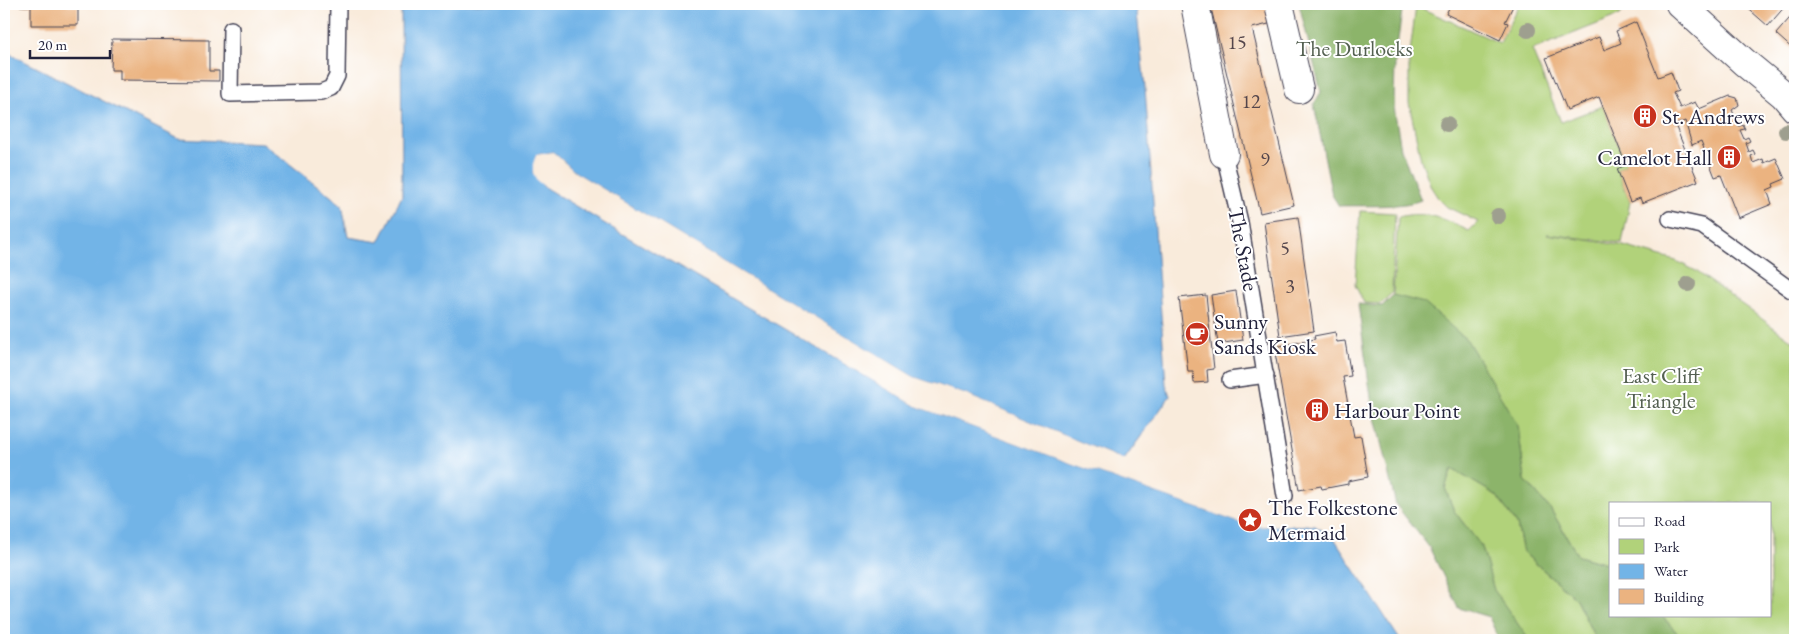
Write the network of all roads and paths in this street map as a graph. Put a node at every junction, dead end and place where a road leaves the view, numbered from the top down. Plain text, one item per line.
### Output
1 (338, 4) edge
2 (1195, 4) edge
3 (1279, 4) edge
4 (1680, 4) edge
5 (230, 29) dead end
6 (1299, 89) dead end
7 (1795, 108) edge
8 (1224, 154) joint
9 (1670, 219) dead end
10 (1795, 288) edge
11 (1266, 375) junction
12 (1230, 380) dead end
13 (1285, 496) dead end

1 - 5 lane
2 - 8 street, The Stade
3 - 6 street
4 - 7 street
8 - 11 lane, The Stade
9 - 10 lane
11 - 12 lane
11 - 13 lane, The Stade

